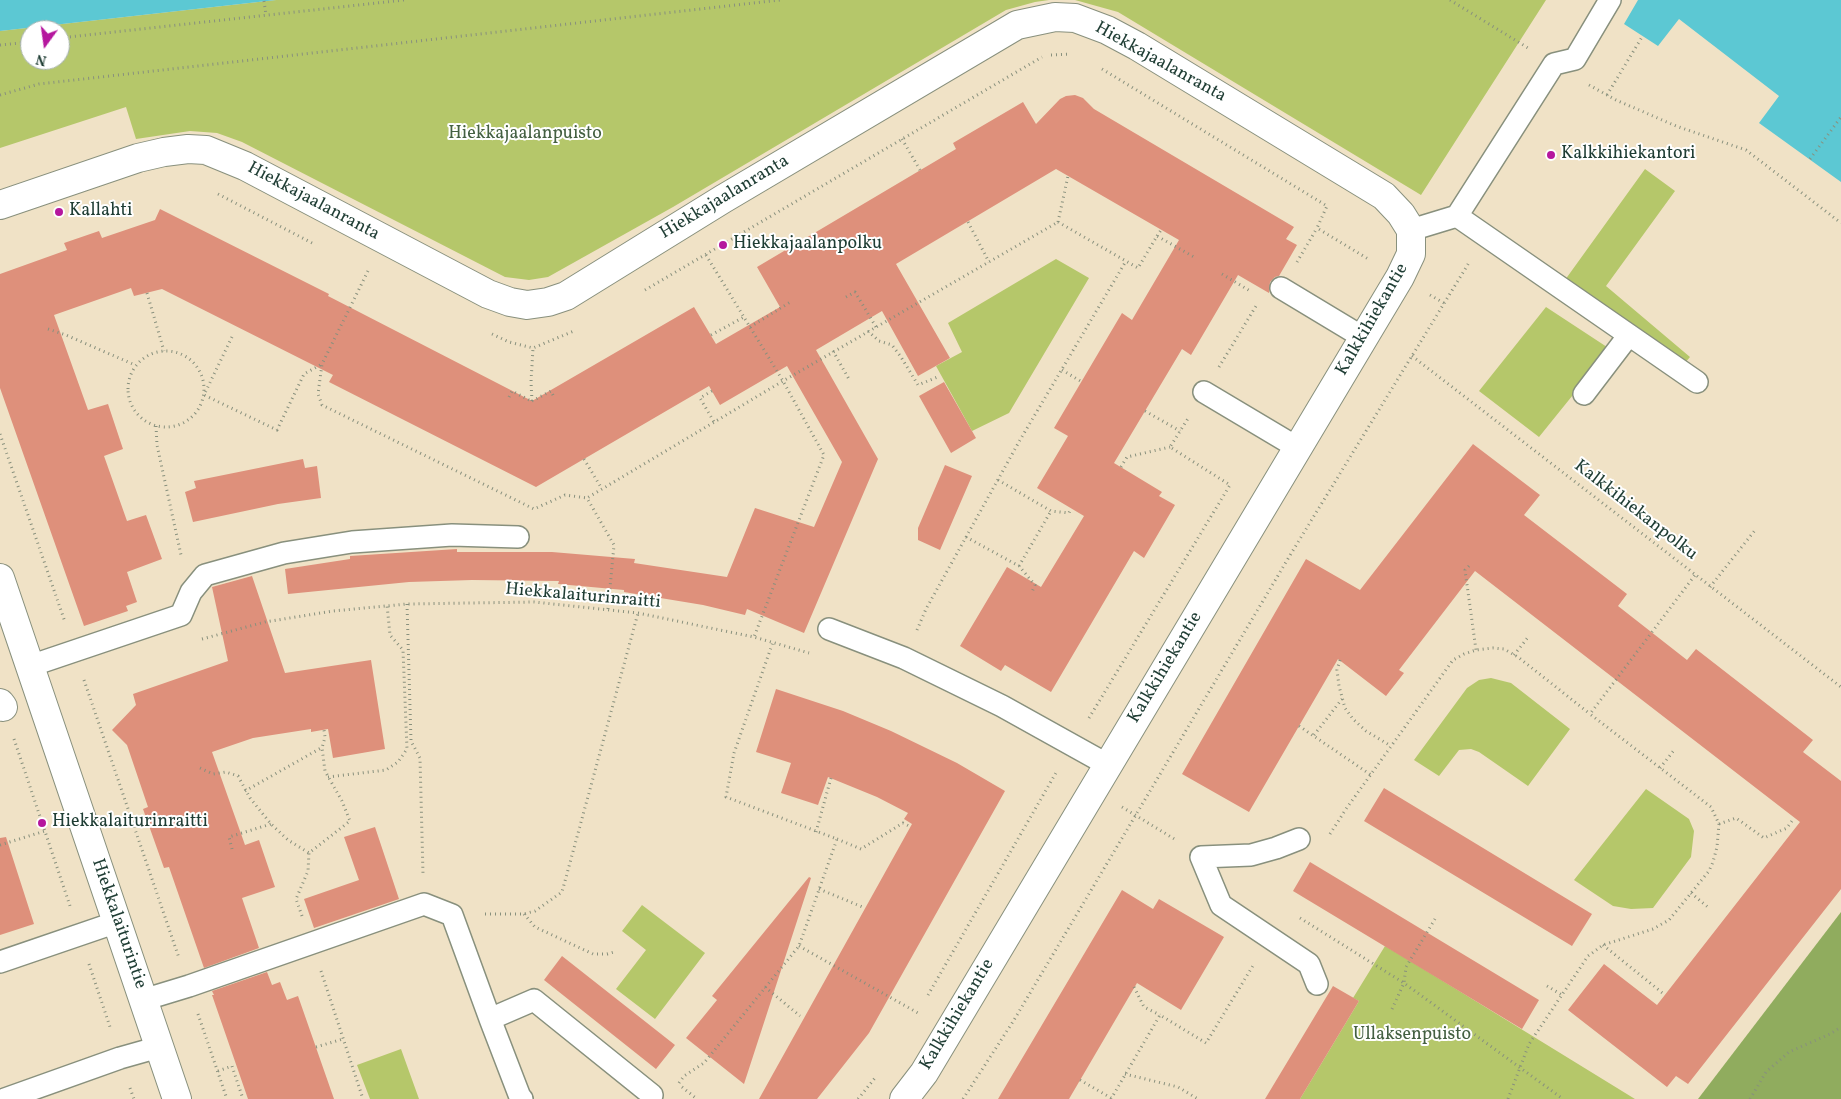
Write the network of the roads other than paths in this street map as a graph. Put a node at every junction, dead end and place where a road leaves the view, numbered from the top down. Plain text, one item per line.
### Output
1 (1610, 0) edge
2 (0, 205) edge
3 (1457, 216) junction
4 (1411, 230) junction
5 (1281, 288) road end
6 (1629, 335) junction
7 (1364, 338) junction
8 (1697, 382) dead end
9 (1204, 392) road end
10 (1584, 394) dead end
11 (1298, 448) junction
12 (518, 537) dead end
13 (0, 578) edge
14 (829, 629) dead end
15 (30, 666) junction
16 (1108, 765) junction
17 (1299, 838) dead end
18 (117, 922) junction
19 (0, 962) edge
20 (1317, 984) dead end
21 (143, 1000) junction
22 (490, 1019) junction
23 (159, 1047) junction
24 (652, 1095) dead end
25 (5, 1099) edge
26 (177, 1099) edge
27 (522, 1099) edge
28 (904, 1099) edge

1 - 3 lane
2 - 4 street, Hiekkajaalanranta
3 - 4 lane
3 - 6 lane
4 - 7 street, Kalkkihiekantie
5 - 7 lane
6 - 8 lane
6 - 10 lane
7 - 11 street, Kalkkihiekantie
9 - 11 lane
11 - 16 street, Kalkkihiekantie
12 - 15 lane
13 - 15 street, Hiekkalaiturintie
14 - 16 lane
15 - 18 street, Hiekkalaiturintie
16 - 28 street, Kalkkihiekantie
17 - 20 lane
18 - 19 lane
18 - 21 street, Hiekkalaiturintie
21 - 22 lane
21 - 23 street, Hiekkalaiturintie
22 - 24 lane
22 - 27 lane
23 - 25 lane
23 - 26 street, Hiekkalaiturintie

